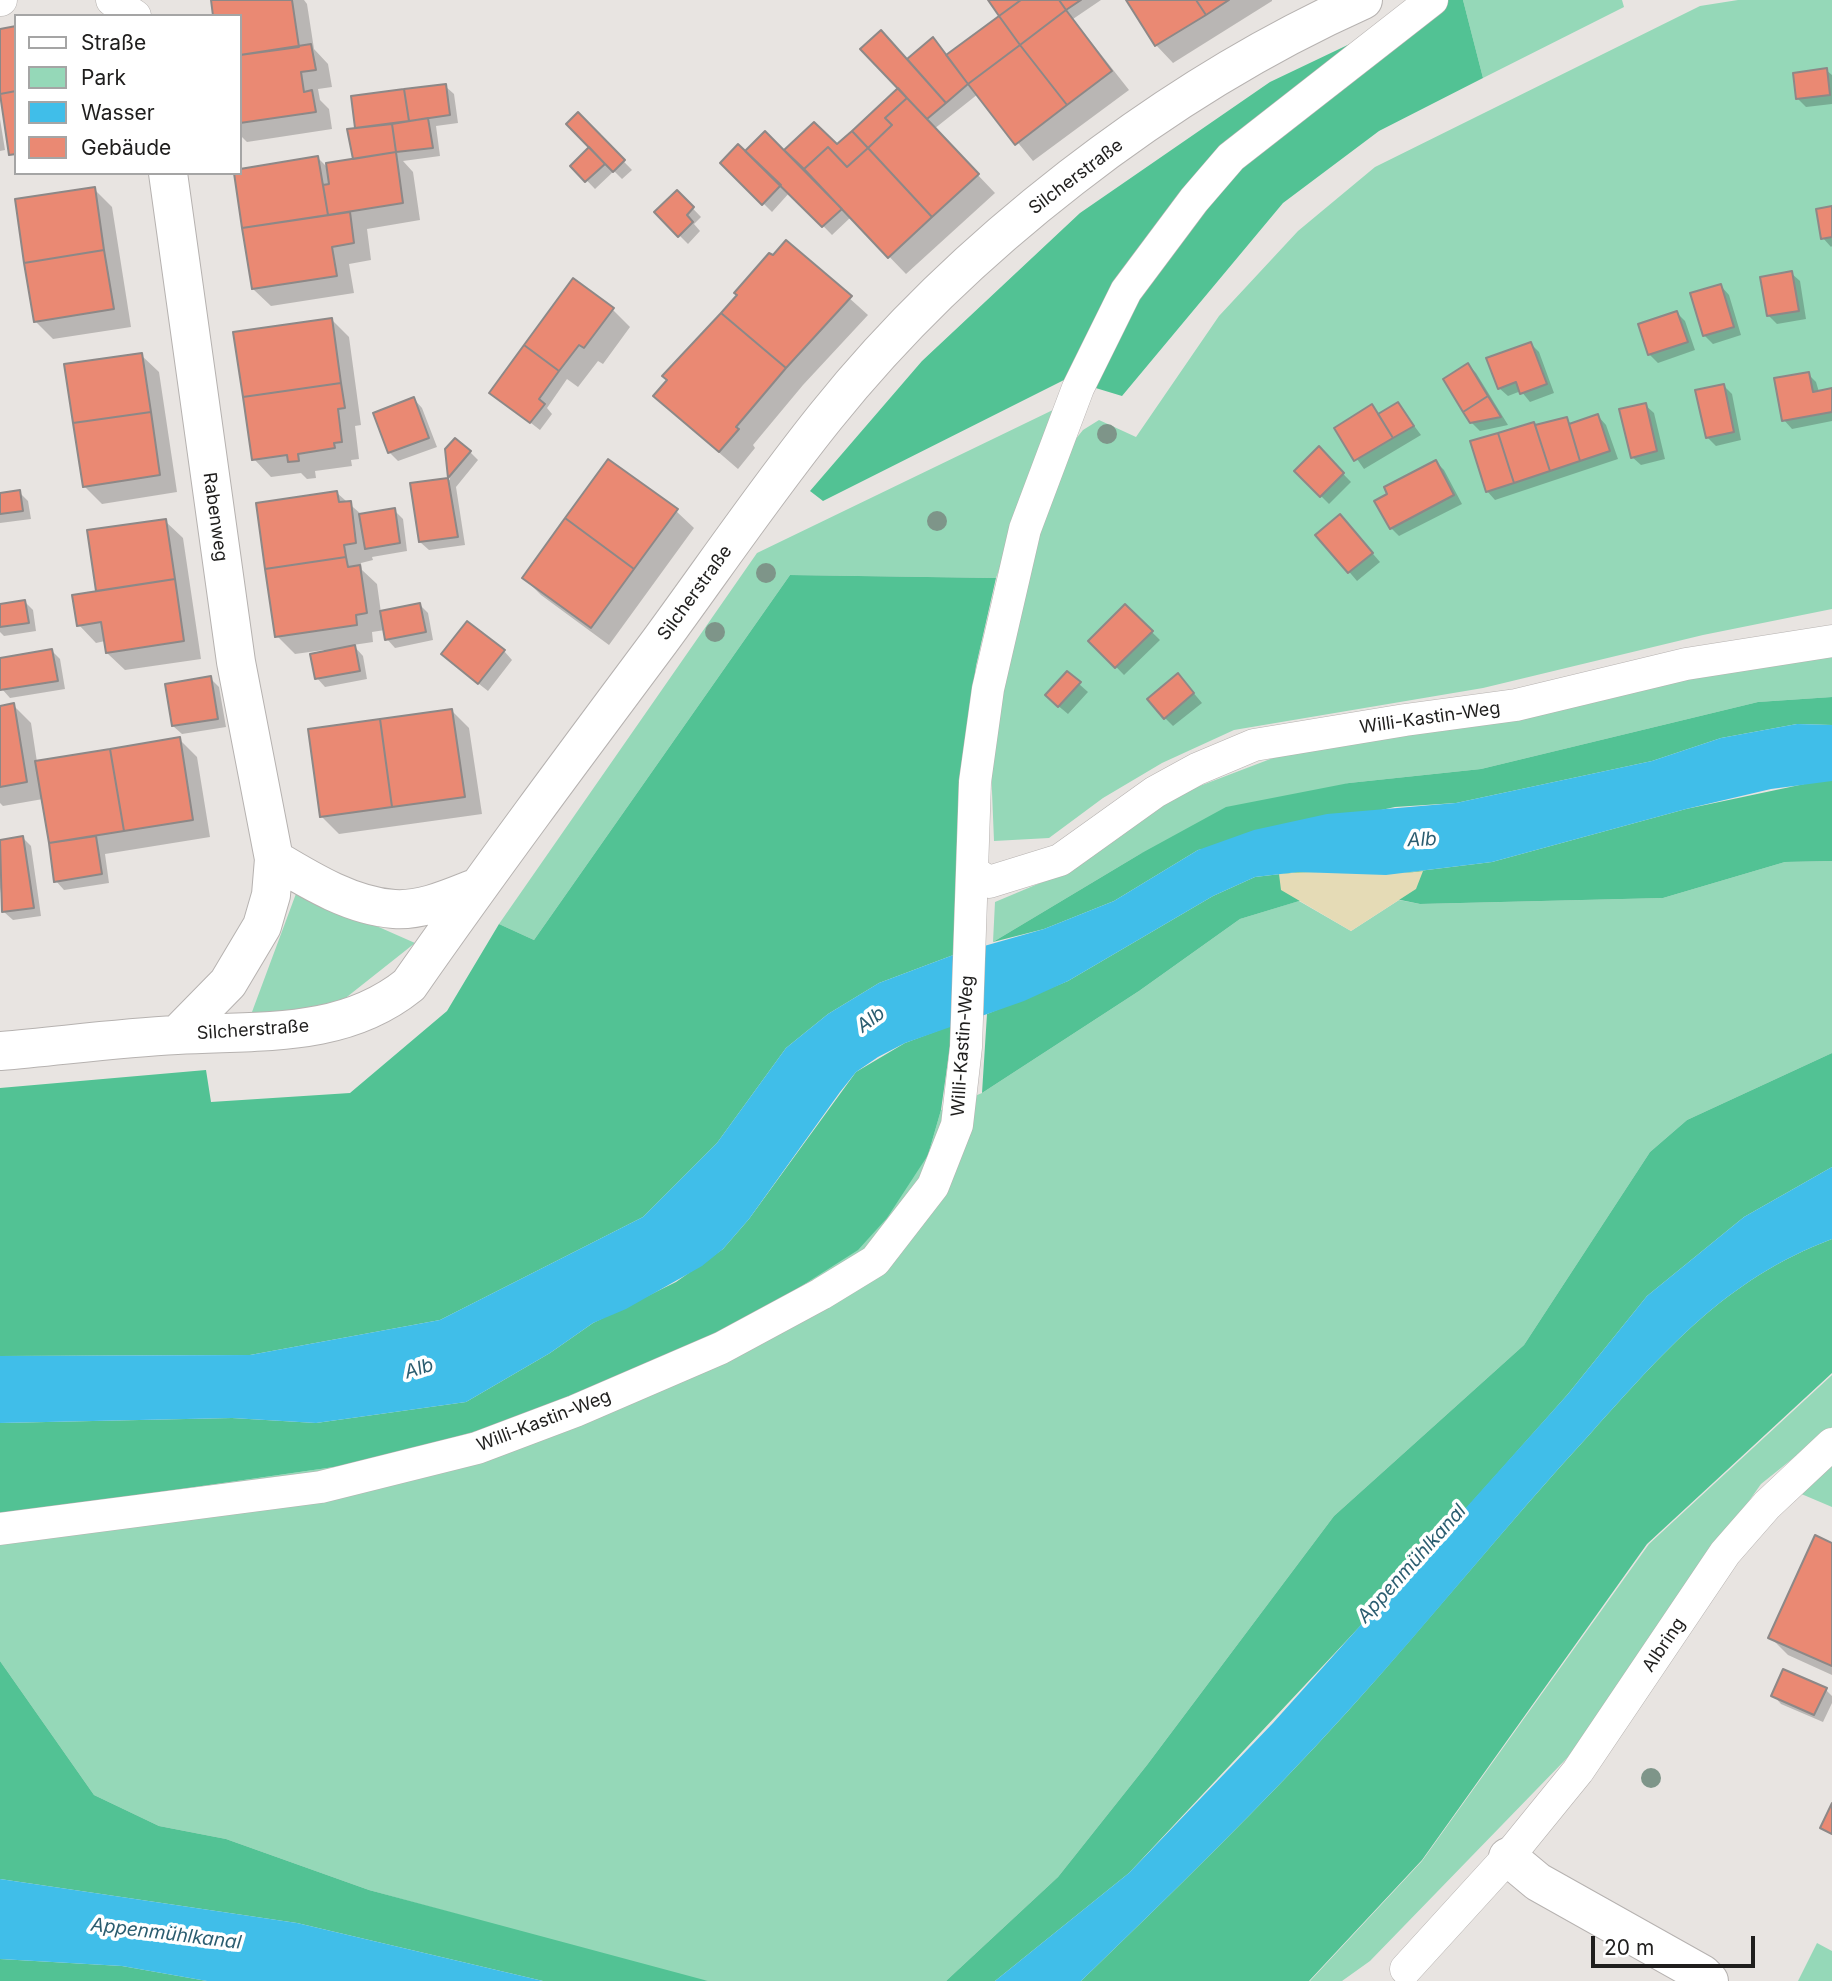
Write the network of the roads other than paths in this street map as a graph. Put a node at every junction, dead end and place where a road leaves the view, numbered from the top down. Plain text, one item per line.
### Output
1 (112, 0) edge
2 (1363, 0) edge
3 (1432, 0) edge
4 (132, 14) edge
5 (168, 175) edge
6 (1832, 640) edge
7 (274, 859) junction
8 (973, 872) junction
9 (478, 887) junction
10 (177, 1035) junction
11 (0, 1051) edge
12 (1832, 1444) edge
13 (0, 1529) edge
14 (1508, 1857) junction
15 (1406, 1969) dead end
16 (1709, 1981) edge

1 - 4 lane
2 - 9 street, Silcherstraße
3 - 8 lane
5 - 7 street, Rabenweg
6 - 8 lane, Willi-Kastin-Weg
7 - 9 street
7 - 10 street, Rabenweg
8 - 13 lane, Willi-Kastin-Weg
9 - 10 street, Silcherstraße
10 - 11 street, Silcherstraße
12 - 14 lane, Albring
14 - 15 lane, Albring
14 - 16 street

